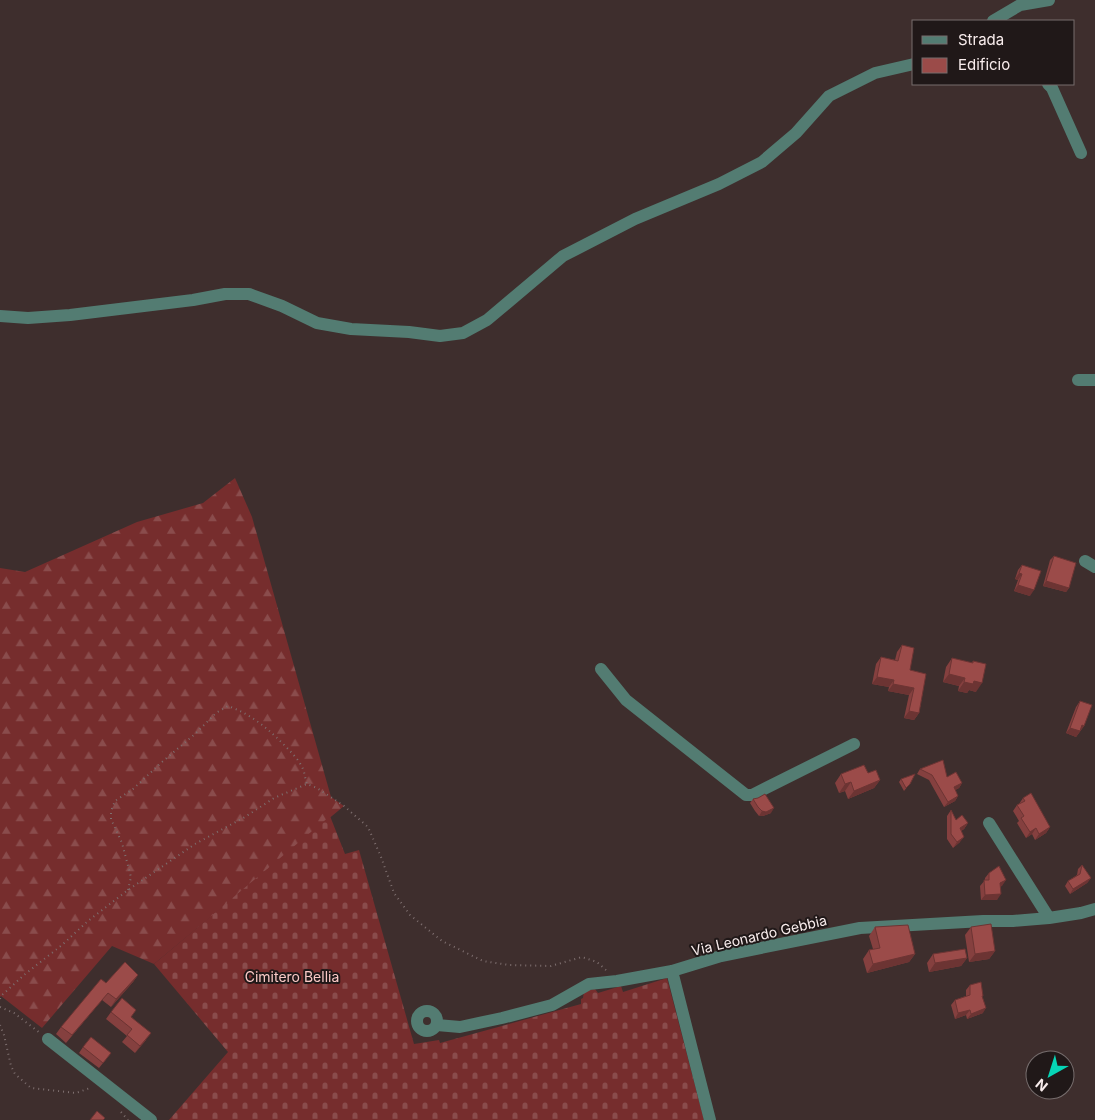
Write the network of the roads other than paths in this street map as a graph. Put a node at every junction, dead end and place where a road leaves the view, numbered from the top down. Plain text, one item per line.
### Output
1 (1049, 0) edge
2 (1001, 19) edge
3 (912, 64) edge
4 (1049, 85) edge
5 (1081, 153) dead end
6 (0, 316) edge
7 (1078, 380) dead end
8 (1095, 380) edge
9 (602, 669) dead end
10 (854, 744) dead end
11 (990, 824) dead end
12 (1095, 909) edge
13 (1049, 918) junction
14 (672, 971) junction
15 (437, 1025) dead end
16 (48, 1039) road end
17 (151, 1120) edge
18 (710, 1120) edge

1 - 2 street
3 - 6 street
4 - 5 street
7 - 8 street
9 - 10 street
11 - 13 street
12 - 13 street, Via Leonardo Gebbia
13 - 14 street, Via Leonardo Gebbia
14 - 15 street, Via Leonardo Gebbia
14 - 18 street
16 - 17 street

